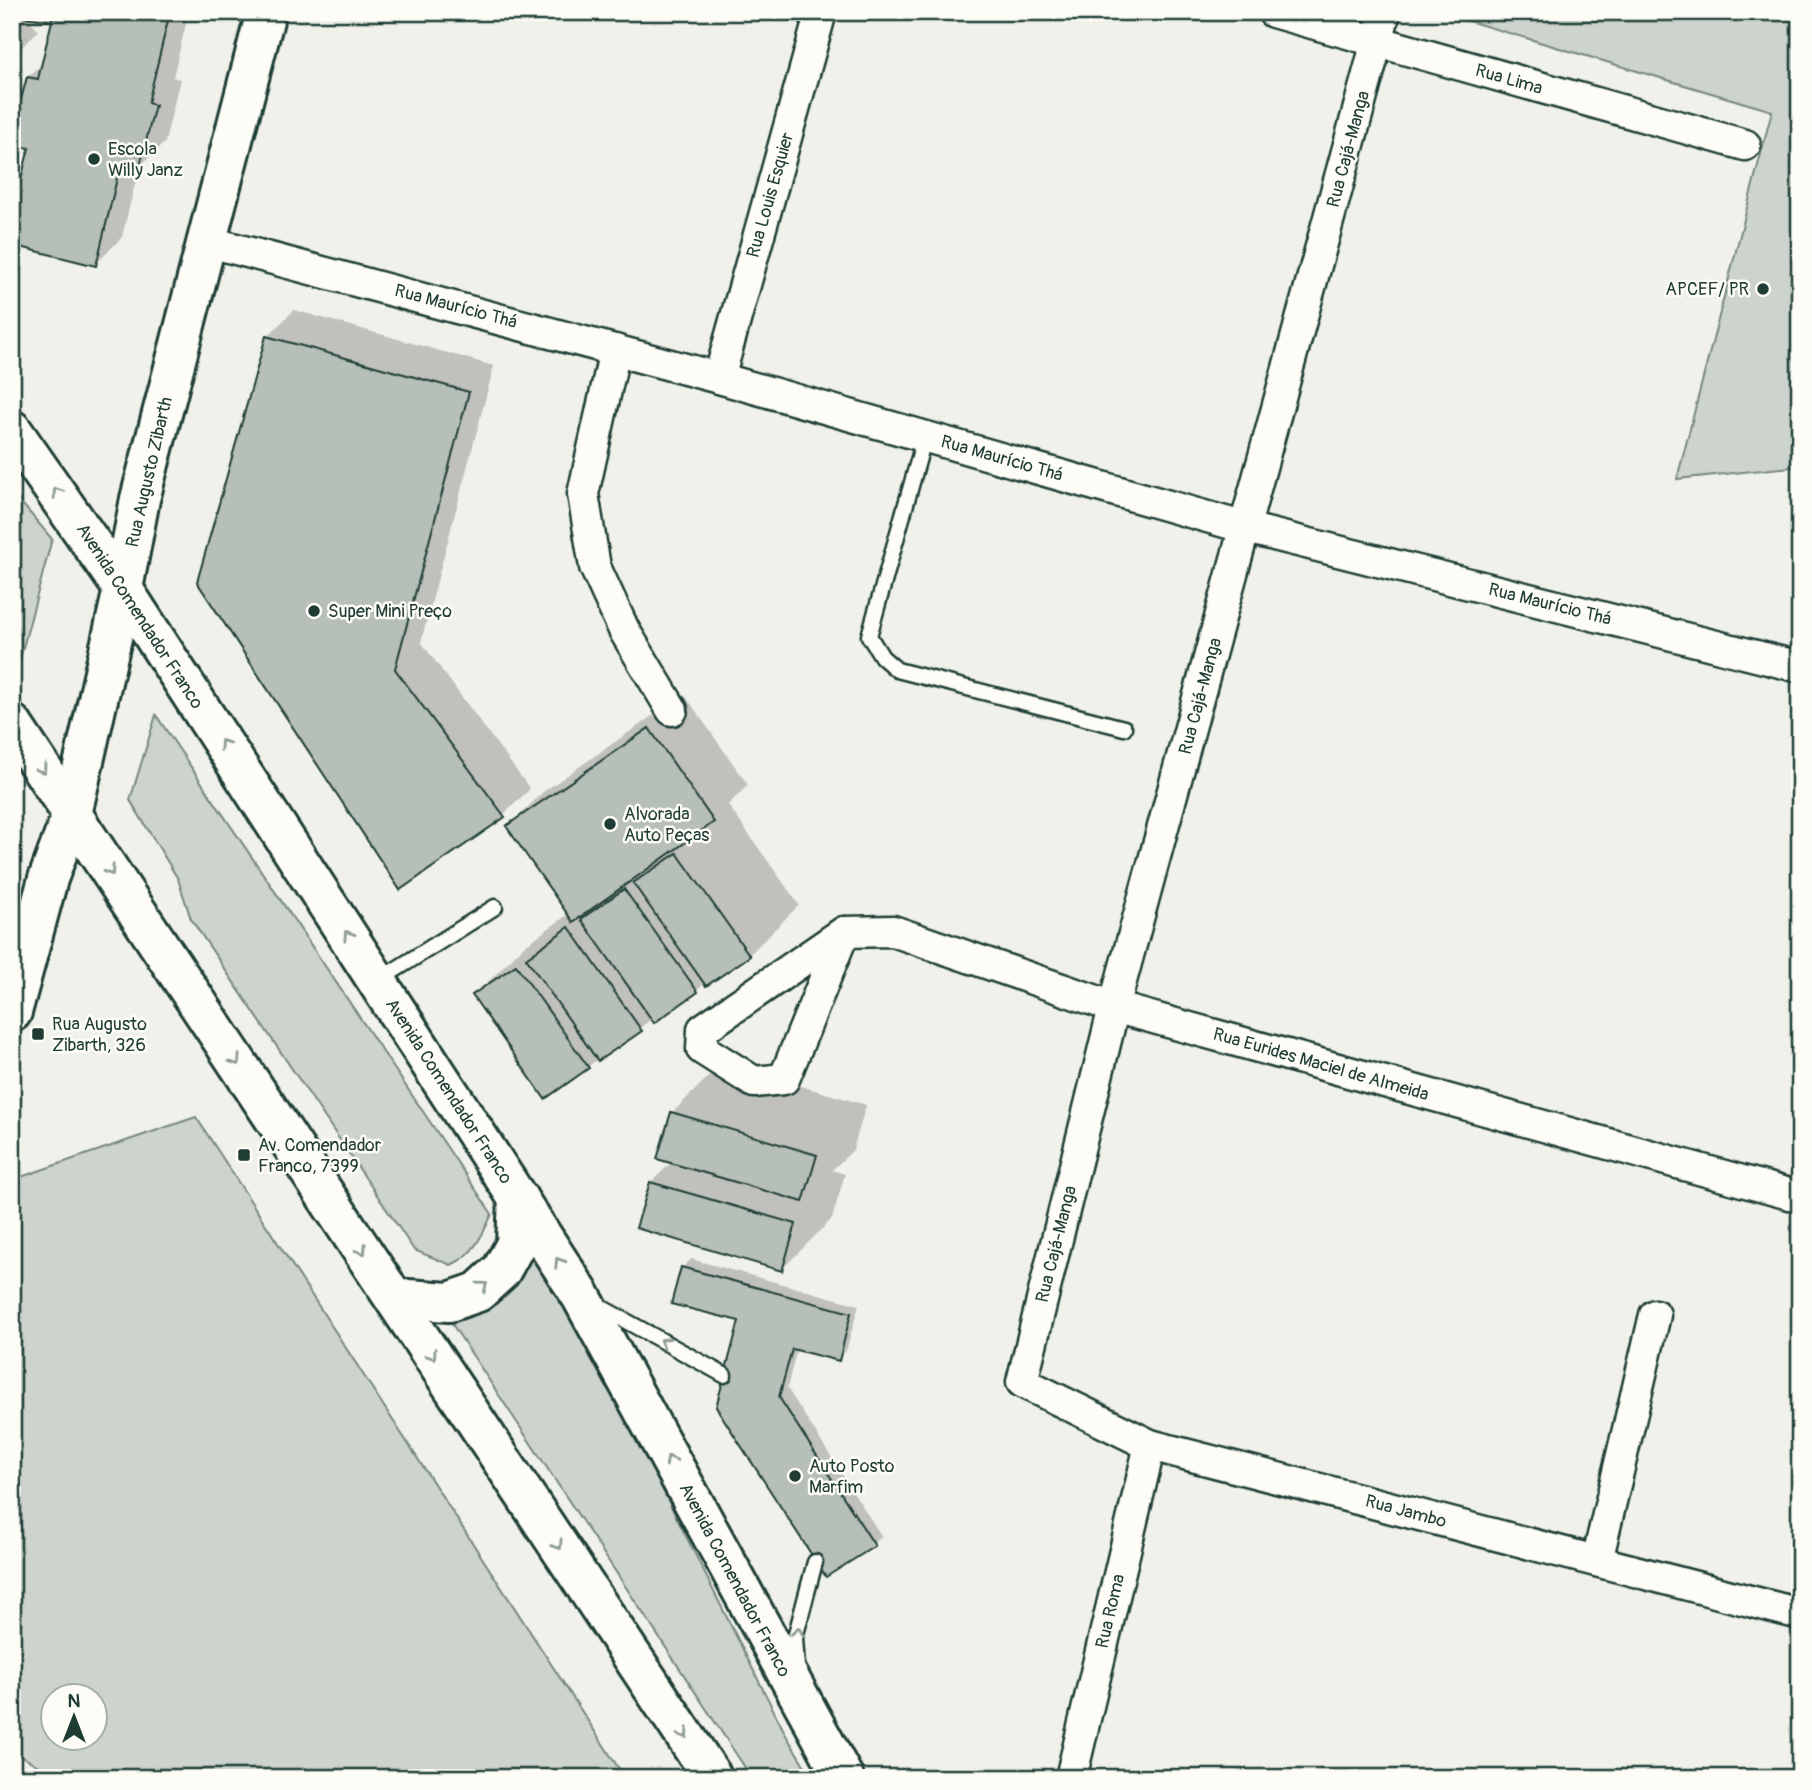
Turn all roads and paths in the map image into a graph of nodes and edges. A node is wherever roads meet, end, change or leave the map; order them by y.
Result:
1 (265, 12) edge
2 (821, 12) edge
3 (1273, 12) edge
4 (1385, 12) edge
5 (1376, 42) junction
6 (1745, 145) dead end
7 (206, 241) junction
8 (615, 350) junction
9 (719, 378) junction
10 (12, 429) edge
11 (925, 436) junction
12 (1246, 528) junction
13 (123, 589) junction
14 (1800, 667) edge
15 (672, 710) dead end
16 (12, 724) edge
17 (1124, 729) dead end
18 (72, 814) junction
19 (495, 907) dead end
20 (844, 932) junction
21 (378, 981) junction
22 (1114, 1007) junction
23 (12, 1012) edge
24 (518, 1198) junction
25 (1800, 1198) edge
26 (581, 1296) junction
27 (394, 1298) junction
28 (1655, 1315) dead end
29 (724, 1375) dead end
30 (1022, 1382) joint
31 (1150, 1445) junction
32 (1597, 1561) junction
33 (815, 1562) dead end
34 (1800, 1614) edge
35 (799, 1700) junction
36 (713, 1778) edge
37 (845, 1778) edge
38 (1070, 1778) edge

1 - 7 main road, Rua Augusto Zibarth
2 - 9 street, Rua Louis Esquier
3 - 5 street, Rua Lima
4 - 5 street, Rua Cajá-Manga
5 - 6 street, Rua Lima
5 - 12 street, Rua Cajá-Manga
7 - 8 street, Rua Maurício Thá
7 - 13 main road, Rua Augusto Zibarth
8 - 9 street, Rua Maurício Thá
8 - 15 street
9 - 11 street, Rua Maurício Thá
13 -> 10 main road, Avenida Comendador Franco
11 - 12 street, Rua Maurício Thá
11 - 17 lane
12 - 14 street, Rua Maurício Thá
12 - 22 street, Rua Cajá-Manga
13 - 18 main road, Rua Augusto Zibarth
21 -> 13 main road, Avenida Comendador Franco
16 -> 18 main road
18 - 23 main road, Rua Augusto Zibarth
18 -> 27 main road
19 - 21 lane
20 - 20 street
20 - 22 street, Rua Eurides Maciel de Almeida
21 - 24 main road, Avenida Comendador Franco
22 - 25 street, Rua Eurides Maciel de Almeida
22 - 30 street, Rua Cajá-Manga
26 -> 24 main road, Avenida Comendador Franco
27 -> 24 main road
29 -> 26 lane
35 -> 26 main road, Avenida Comendador Franco
27 -> 36 main road
28 - 32 street
30 - 31 street, Rua Jambo
31 - 32 street, Rua Jambo
31 - 38 street, Rua Roma
32 - 34 street, Rua Jambo
35 -> 33 lane
35 - 37 main road, Avenida Comendador Franco

